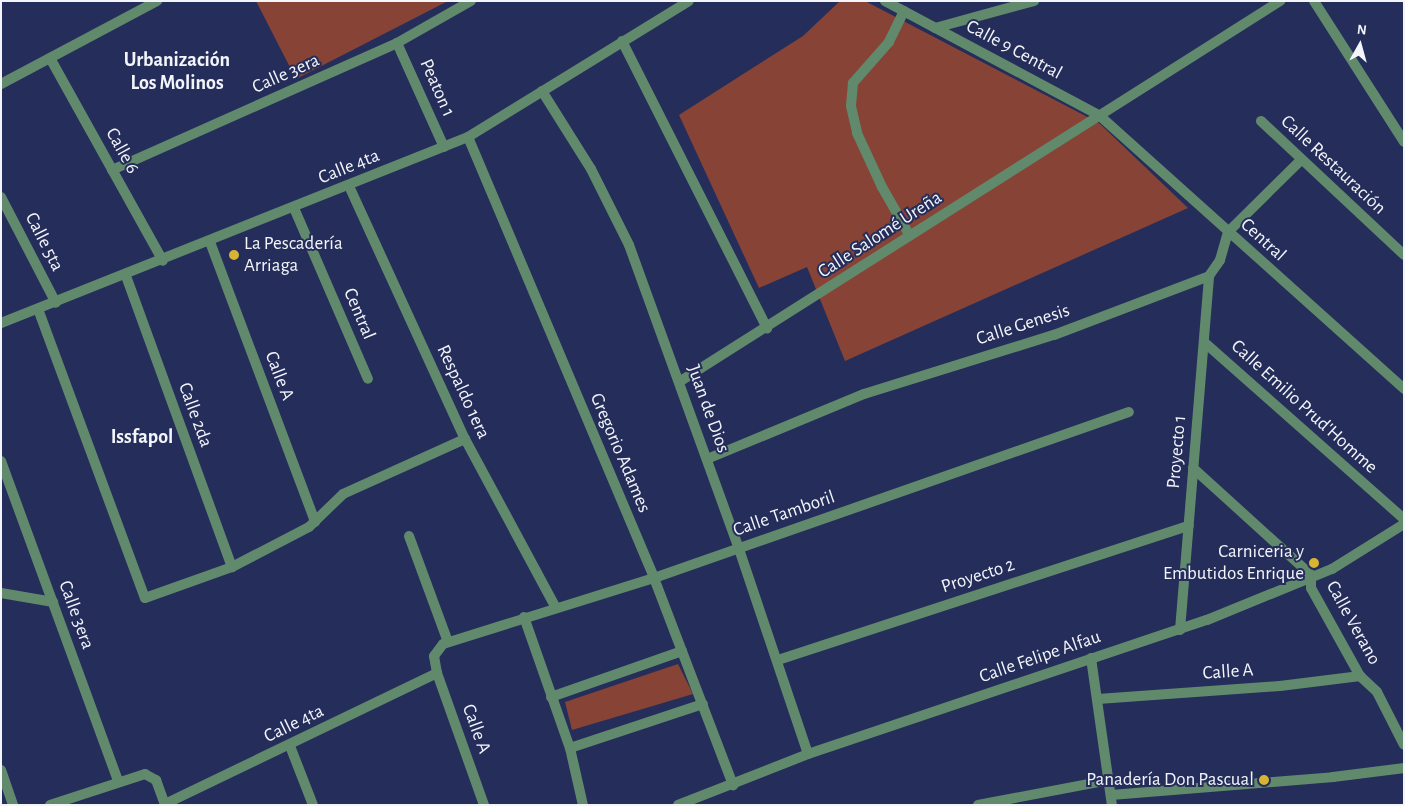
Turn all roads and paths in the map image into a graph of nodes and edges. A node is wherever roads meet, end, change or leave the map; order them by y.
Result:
1 (157, 1) edge
2 (471, 1) edge
3 (689, 1) edge
4 (885, 1) edge
5 (1034, 1) edge
6 (1280, 1) edge
7 (1314, 1) edge
8 (904, 11) junction
9 (935, 28) junction
10 (622, 41) junction
11 (397, 43) junction
12 (50, 58) junction
13 (1, 84) edge
14 (542, 91) junction
15 (1100, 116) junction
16 (1261, 121) dead end
17 (468, 137) junction
18 (1404, 142) edge
19 (444, 147) junction
20 (1301, 160) junction
21 (112, 170) junction
22 (350, 186) junction
23 (1, 197) edge
24 (294, 208) junction
25 (1228, 232) junction
26 (910, 236) junction
27 (210, 242) junction
28 (1404, 255) edge
29 (163, 261) junction
30 (126, 276) junction
31 (1209, 276) junction
32 (56, 303) junction
33 (38, 309) junction
34 (1, 323) edge
35 (767, 328) junction
36 (1204, 342) junction
37 (368, 379) dead end
38 (679, 382) junction
39 (1404, 389) edge
40 (1129, 412) dead end
41 (465, 439) junction
42 (707, 458) junction
43 (1, 461) edge
44 (1193, 468) junction
45 (1404, 518) edge
46 (315, 522) junction
47 (1404, 524) edge
48 (1189, 526) junction
49 (409, 536) dead end
50 (739, 549) junction
51 (232, 567) junction
52 (1312, 576) junction
53 (654, 578) junction
54 (1, 593) edge
55 (53, 602) junction
56 (556, 608) junction
57 (524, 617) junction
58 (1180, 630) junction
59 (448, 642) junction
60 (682, 651) junction
61 (1091, 658) junction
62 (778, 660) junction
63 (437, 673) junction
64 (1360, 676) junction
65 (552, 696) junction
66 (1098, 699) junction
67 (702, 704) junction
68 (1404, 745) edge
69 (290, 746) junction
70 (570, 748) junction
71 (808, 754) junction
72 (1404, 768) edge
73 (1, 770) edge
74 (1109, 780) junction
75 (118, 781) junction
76 (733, 785) junction
77 (707, 800) edge
78 (1111, 800) edge
79 (165, 804) edge
80 (13, 805) edge
81 (50, 805) edge
82 (313, 805) edge
83 (484, 805) edge
84 (583, 805) edge
85 (678, 805) edge
86 (978, 805) edge

1 - 12 street
2 - 11 street, Calle 3era
3 - 10 street, Calle 4ta
4 - 8 street, Calle 9 Central
5 - 9 street
6 - 15 street, Calle Salomé Ureña
7 - 18 street
8 - 9 street, Calle 9 Central
8 - 26 street
9 - 15 street, Calle 9 Central
10 - 14 street, Calle 4ta
10 - 35 street
11 - 19 street, Peaton 1
11 - 21 street, Calle 3era
12 - 13 street
12 - 21 street, Calle 6
14 - 17 street, Calle 4ta
14 - 38 street, Juan de Dios
15 - 25 street, Central
15 - 26 street, Calle Salomé Ureña
16 - 20 street, Calle Restauración
17 - 19 street, Calle 4ta
17 - 53 street, Gregorio Adames
19 - 22 street, Calle 4ta
20 - 25 street
20 - 28 street, Calle Restauración
21 - 29 street, Calle 6
22 - 24 street, Calle 4ta
22 - 41 street, Respaldo 1era
23 - 32 street, Calle 5ta
24 - 27 street, Calle 4ta
24 - 37 street, Central
25 - 31 street
25 - 39 street, Central
26 - 35 street, Calle Salomé Ureña
27 - 29 street, Calle 4ta
27 - 46 street, Calle A
29 - 30 street, Calle 4ta
30 - 32 street, Calle 4ta
30 - 51 street, Calle 2da
31 - 36 street, Proyecto 1
31 - 42 street, Calle Genesis
32 - 33 street, Calle 4ta
33 - 34 street, Calle 4ta
33 - 51 street
35 - 38 street, Calle Salomé Ureña
36 - 44 street, Proyecto 1
36 - 45 street, Calle Emilio Prud'Homme
38 - 42 street, Juan de Dios
40 - 50 street, Calle Tamboril
41 - 46 street
41 - 56 street, Respaldo 1era
42 - 50 street, Juan de Dios
43 - 55 street, Calle 3era
44 - 48 street, Proyecto 1
44 - 52 street, Calle Verano
46 - 51 street
47 - 52 street, Calle Felipe Alfau
48 - 58 street, Proyecto 1
48 - 62 street, Proyecto 2
49 - 59 street
50 - 53 street, Calle Tamboril
50 - 62 street, Juan de Dios
52 - 58 street, Calle Felipe Alfau
52 - 64 street, Calle Verano
53 - 56 street, Calle Tamboril
53 - 60 street, Gregorio Adames
54 - 55 street
55 - 75 street, Calle 3era
56 - 57 street, Calle Tamboril
57 - 59 street, Calle Tamboril
57 - 65 street
58 - 61 street, Calle Felipe Alfau
59 - 63 street, Calle A
60 - 65 street
60 - 67 street, Gregorio Adames
61 - 66 street
61 - 71 street, Calle Felipe Alfau
62 - 71 street, Juan de Dios
63 - 69 street, Calle 4ta
63 - 83 street, Calle A
64 - 66 street, Calle A
64 - 68 street, Calle Verano
65 - 70 street
66 - 74 street
67 - 70 street
67 - 76 street, Gregorio Adames
69 - 79 street, Calle 4ta
69 - 82 street
70 - 84 street
71 - 76 street, Calle Felipe Alfau
72 - 78 street
73 - 80 street
74 - 78 street
74 - 86 street
75 - 79 street
75 - 81 street
76 - 77 street, Calle Felipe Alfau
77 - 85 street, Calle Felipe Alfau

